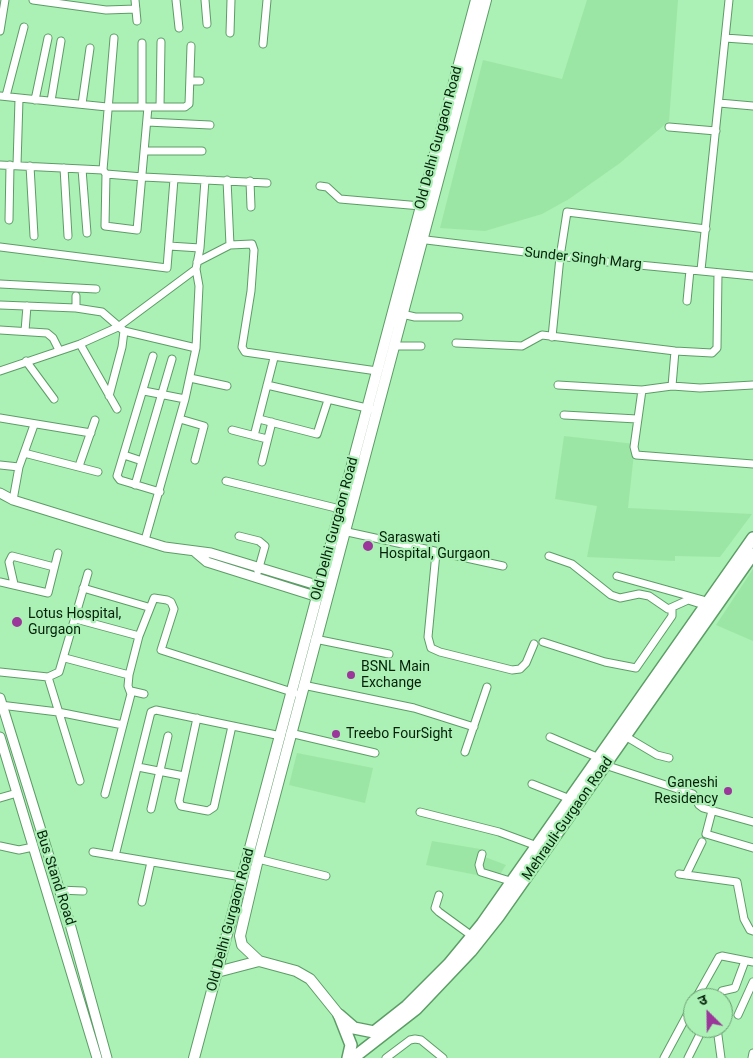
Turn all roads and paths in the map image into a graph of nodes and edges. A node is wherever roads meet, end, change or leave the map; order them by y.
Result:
1 (5, 0) edge
2 (33, 0) edge
3 (135, 0) edge
4 (176, 0) edge
5 (205, 0) edge
6 (231, 0) edge
7 (267, 0) edge
8 (476, 0) edge
9 (486, 0) edge
10 (729, 0) edge
11 (136, 9) junction
12 (137, 21) dead end
13 (206, 24) dead end
14 (24, 27) dead end
15 (179, 28) dead end
16 (0, 31) edge
17 (230, 32) dead end
18 (472, 34) junction
19 (48, 38) dead end
20 (114, 38) dead end
21 (725, 38) junction
22 (753, 40) edge
23 (61, 41) dead end
24 (161, 42) dead end
25 (142, 43) dead end
26 (263, 44) dead end
27 (191, 46) dead end
28 (90, 48) dead end
29 (190, 81) junction
30 (200, 82) dead end
31 (3, 96) edge
32 (19, 98) junction
33 (35, 100) junction
34 (51, 101) junction
35 (718, 103) junction
36 (82, 104) junction
37 (107, 106) junction
38 (753, 106) edge
39 (145, 107) junction
40 (160, 107) junction
41 (148, 122) junction
42 (210, 125) dead end
43 (669, 127) dead end
44 (716, 131) junction
45 (145, 151) junction
46 (202, 152) dead end
47 (0, 164) edge
48 (13, 165) junction
49 (30, 166) junction
50 (64, 168) junction
51 (82, 169) junction
52 (104, 172) junction
53 (143, 177) junction
54 (174, 179) junction
55 (205, 180) junction
56 (227, 180) junction
57 (250, 181) junction
58 (267, 183) dead end
59 (320, 186) dead end
60 (421, 206) junction
61 (251, 207) dead end
62 (9, 220) dead end
63 (706, 229) junction
64 (87, 233) dead end
65 (34, 236) dead end
66 (68, 236) dead end
67 (418, 239) junction
68 (230, 244) junction
69 (169, 246) junction
70 (0, 247) edge
71 (200, 248) junction
72 (560, 257) junction
73 (196, 266) junction
74 (690, 270) junction
75 (701, 270) junction
76 (718, 273) junction
77 (753, 276) edge
78 (0, 284) edge
79 (96, 289) dead end
80 (76, 296) dead end
81 (687, 301) dead end
82 (0, 305) edge
83 (27, 306) junction
84 (76, 308) junction
85 (402, 314) junction
86 (459, 317) dead end
87 (121, 329) junction
88 (0, 330) edge
89 (25, 331) junction
90 (552, 337) junction
91 (456, 342) dead end
92 (80, 344) junction
93 (393, 346) junction
94 (421, 346) dead end
95 (196, 348) junction
96 (59, 350) junction
97 (675, 351) junction
98 (153, 356) dead end
99 (274, 358) junction
100 (172, 359) dead end
101 (26, 361) junction
102 (0, 371) edge
103 (377, 372) junction
104 (190, 378) junction
105 (267, 385) junction
106 (558, 385) dead end
107 (753, 385) edge
108 (227, 386) dead end
109 (672, 386) junction
110 (642, 390) junction
111 (144, 391) junction
112 (163, 395) junction
113 (109, 396) junction
114 (54, 399) dead end
115 (185, 399) junction
116 (328, 400) junction
117 (117, 409) dead end
118 (372, 409) junction
119 (564, 415) dead end
120 (0, 418) edge
121 (180, 419) junction
122 (259, 419) junction
123 (637, 419) junction
124 (95, 420) dead end
125 (272, 422) junction
126 (34, 425) junction
127 (232, 430) dead end
128 (91, 434) junction
129 (254, 436) junction
130 (267, 439) junction
131 (24, 453) junction
132 (124, 455) junction
133 (195, 460) dead end
134 (142, 461) junction
135 (262, 462) dead end
136 (753, 464) edge
137 (0, 465) edge
138 (79, 466) junction
139 (19, 468) junction
140 (98, 472) dead end
141 (226, 481) dead end
142 (136, 485) junction
143 (160, 492) junction
144 (5, 498) edge
145 (340, 509) junction
146 (343, 531) junction
147 (239, 536) dead end
148 (753, 538) edge
149 (145, 540) junction
150 (194, 551) junction
151 (58, 553) dead end
152 (436, 553) junction
153 (753, 554) edge
154 (549, 556) dead end
155 (503, 566) dead end
156 (54, 567) junction
157 (259, 569) junction
158 (88, 573) dead end
159 (617, 576) dead end
160 (257, 579) junction
161 (0, 582) edge
162 (14, 584) junction
163 (320, 586) junction
164 (83, 588) junction
165 (318, 597) junction
166 (710, 602) junction
167 (148, 607) junction
168 (672, 608) junction
169 (76, 619) junction
170 (139, 636) junction
171 (315, 638) junction
172 (543, 642) dead end
173 (534, 644) dead end
174 (390, 654) dead end
175 (65, 658) junction
176 (0, 672) edge
177 (129, 676) junction
178 (48, 677) junction
179 (487, 687) dead end
180 (131, 691) junction
181 (298, 691) junction
182 (144, 694) dead end
183 (1, 702) edge
184 (58, 712) junction
185 (197, 718) junction
186 (123, 725) junction
187 (232, 726) junction
188 (474, 727) junction
189 (286, 734) junction
190 (168, 736) dead end
191 (625, 736) junction
192 (0, 737) edge
193 (550, 738) dead end
194 (465, 752) dead end
195 (375, 753) dead end
196 (669, 758) dead end
197 (602, 761) junction
198 (138, 767) junction
199 (161, 772) junction
200 (184, 776) junction
201 (80, 781) dead end
202 (532, 784) dead end
203 (582, 790) junction
204 (17, 794) junction
205 (105, 794) dead end
206 (0, 798) edge
207 (570, 799) junction
208 (151, 809) dead end
209 (712, 811) junction
210 (420, 812) dead end
211 (753, 822) edge
212 (702, 842) dead end
213 (0, 846) edge
214 (537, 846) junction
215 (33, 847) junction
216 (753, 848) edge
217 (93, 852) dead end
218 (256, 852) junction
219 (482, 854) dead end
220 (115, 856) junction
221 (151, 862) junction
222 (326, 876) dead end
223 (242, 877) junction
224 (510, 881) junction
225 (58, 890) junction
226 (83, 891) dead end
227 (439, 895) dead end
228 (142, 902) dead end
229 (70, 924) junction
230 (58, 926) junction
231 (753, 931) edge
232 (472, 936) junction
233 (259, 960) junction
234 (749, 961) edge
235 (217, 972) junction
236 (753, 982) edge
237 (702, 988) edge
238 (733, 989) edge
239 (339, 1015) junction
240 (738, 1015) dead end
241 (683, 1024) edge
242 (698, 1038) edge
243 (718, 1038) edge
244 (753, 1053) edge
245 (390, 1057) edge
246 (667, 1057) edge
247 (97, 1058) edge
248 (108, 1058) edge
249 (194, 1058) edge
250 (348, 1058) edge
251 (353, 1058) edge
252 (443, 1058) edge
253 (688, 1058) edge
254 (721, 1058) edge
255 (752, 1058) edge

1 - 16 street
2 - 11 street
3 - 11 street
4 - 15 street
5 - 13 street
6 - 17 street
7 - 26 street
8 - 18 main road, Old Delhi Gurgaon Road
9 - 18 main road, Old Delhi Gurgaon Road
10 - 21 street
11 - 12 street
14 - 31 street
18 - 60 main road, Old Delhi Gurgaon Road
18 - 67 main road, Old Delhi Gurgaon Road
19 - 33 street
20 - 37 street
21 - 22 street
21 - 35 street
23 - 34 street
24 - 40 street
25 - 39 street
27 - 29 street
28 - 36 street
29 - 30 street
29 - 40 street
31 - 32 street
32 - 33 street
32 - 48 street
33 - 34 street
34 - 36 street
35 - 38 street
35 - 44 street
36 - 37 street
37 - 39 street
37 - 52 street
39 - 40 street
39 - 41 street
41 - 42 street
41 - 45 street
43 - 44 street
44 - 63 street
45 - 46 street
45 - 53 street
47 - 48 street
48 - 49 street
48 - 62 street
49 - 50 street
49 - 65 street
50 - 51 street
50 - 66 street
51 - 52 street
51 - 64 street
52 - 53 street
52 - 53 street
53 - 54 street
54 - 55 street
54 - 69 street
55 - 56 street
55 - 71 street
56 - 57 street
56 - 68 street
57 - 58 street
57 - 61 street
59 - 60 street
60 - 67 main road, Old Delhi Gurgaon Road
63 - 72 street
63 - 75 street
67 - 72 street, Sunder Singh Marg
67 - 85 main road, Old Delhi Gurgaon Road
67 - 103 main road, Old Delhi Gurgaon Road
68 - 73 street
68 - 99 street
69 - 70 street
69 - 71 street
71 - 73 street
72 - 74 street, Sunder Singh Marg
72 - 90 street
73 - 87 street
73 - 95 street
74 - 75 street, Sunder Singh Marg
74 - 81 street
75 - 76 street, Sunder Singh Marg
76 - 77 street, Sunder Singh Marg
76 - 97 street
78 - 79 street
80 - 84 street
82 - 83 street
83 - 84 street
83 - 89 street
84 - 87 street
85 - 86 street
85 - 93 main road, Old Delhi Gurgaon Road
87 - 92 street
87 - 95 street
87 - 113 street
88 - 89 street
89 - 96 street
90 - 91 street
90 - 97 street
92 - 96 street
92 - 113 street
93 - 94 street
93 - 118 main road, Old Delhi Gurgaon Road
95 - 104 street
96 - 101 street
97 - 109 street
98 - 111 street
99 - 103 street
99 - 105 street
100 - 112 street
101 - 102 street
101 - 114 street
103 - 118 main road, Old Delhi Gurgaon Road
104 - 108 street
104 - 115 street
105 - 116 street
105 - 122 street
106 - 110 street
107 - 109 street
109 - 110 street
110 - 123 street
111 - 112 street
111 - 132 street
112 - 115 street
112 - 134 street
113 - 117 street
115 - 121 street
116 - 118 street
116 - 125 street
118 - 145 main road, Old Delhi Gurgaon Road
118 - 146 main road, Old Delhi Gurgaon Road
119 - 123 street
120 - 126 street
121 - 133 street
121 - 143 street
122 - 125 street
122 - 129 street
123 - 136 street
124 - 128 street
125 - 130 street
126 - 128 street
126 - 131 street
127 - 129 street
128 - 138 street
129 - 130 street
130 - 135 street
131 - 138 street
131 - 139 street
132 - 134 street
132 - 142 street
134 - 142 street
137 - 139 street
138 - 140 street
139 - 144 street
141 - 145 street
142 - 143 street
143 - 149 street
144 - 149 street
145 - 163 main road, Old Delhi Gurgaon Road
146 - 152 street
146 - 171 main road, Old Delhi Gurgaon Road
147 - 157 street
148 - 166 main road, Mehrauli-Gurgaon Road
149 - 150 street
150 - 157 street
150 - 160 street
151 - 156 street
152 - 155 street
152 - 173 street
153 - 166 main road, Mehrauli-Gurgaon Road
154 - 168 street
156 - 162 street
156 - 162 street
157 - 160 street
157 - 163 street
158 - 164 street
159 - 166 street
160 - 165 street
161 - 162 street
163 - 165 main road, Old Delhi Gurgaon Road
164 - 167 street
164 - 169 street
165 - 181 main road, Old Delhi Gurgaon Road
166 - 168 street
166 - 191 main road, Mehrauli-Gurgaon Road
166 - 197 main road, Mehrauli-Gurgaon Road
167 - 170 street
167 - 181 street
168 - 172 street
169 - 170 street
169 - 175 street
170 - 177 street
171 - 174 street
171 - 181 main road, Old Delhi Gurgaon Road
175 - 177 street
175 - 178 street
176 - 178 street
177 - 180 street
178 - 184 street
179 - 188 street
180 - 182 street
180 - 186 street
181 - 188 street
181 - 189 main road, Old Delhi Gurgaon Road
183 - 184 street
183 - 225 street, Bus Stand Road
184 - 186 street
184 - 201 street
185 - 187 street
185 - 198 street
185 - 200 street
186 - 205 street
187 - 189 street
187 - 200 street
188 - 194 street
189 - 195 street
189 - 218 main road, Old Delhi Gurgaon Road
190 - 199 street
191 - 196 street
191 - 197 main road, Mehrauli-Gurgaon Road
192 - 204 street, Bus Stand Road
193 - 197 street
197 - 203 main road, Mehrauli-Gurgaon Road
197 - 209 street
198 - 199 street
198 - 220 street
199 - 200 street
199 - 208 street
202 - 207 street
203 - 207 main road, Mehrauli-Gurgaon Road
203 - 251 main road, Mehrauli-Gurgaon Road
204 - 206 street
204 - 215 street, Bus Stand Road
207 - 214 main road, Mehrauli-Gurgaon Road
209 - 211 street
209 - 216 street
210 - 214 street
212 - 231 street
213 - 215 street
214 - 224 main road, Mehrauli-Gurgaon Road
215 - 230 street, Bus Stand Road
217 - 220 street
218 - 222 street
218 - 223 main road, Old Delhi Gurgaon Road
218 - 233 main road, Old Delhi Gurgaon Road
219 - 224 street
220 - 221 street
221 - 223 street
221 - 228 street
223 - 235 main road, Old Delhi Gurgaon Road
224 - 232 main road, Mehrauli-Gurgaon Road
225 - 226 street
225 - 229 street, Bus Stand Road
227 - 232 street
229 - 230 street
229 - 248 street, Bus Stand Road
230 - 247 street, Bus Stand Road
232 - 239 main road, Mehrauli-Gurgaon Road
233 - 235 main road
233 - 239 main road
234 - 237 street
234 - 238 street
235 - 249 main road, Old Delhi Gurgaon Road
236 - 240 street
239 - 250 main road
241 - 246 street
242 - 253 street
243 - 254 street
244 - 255 street
245 - 252 street

